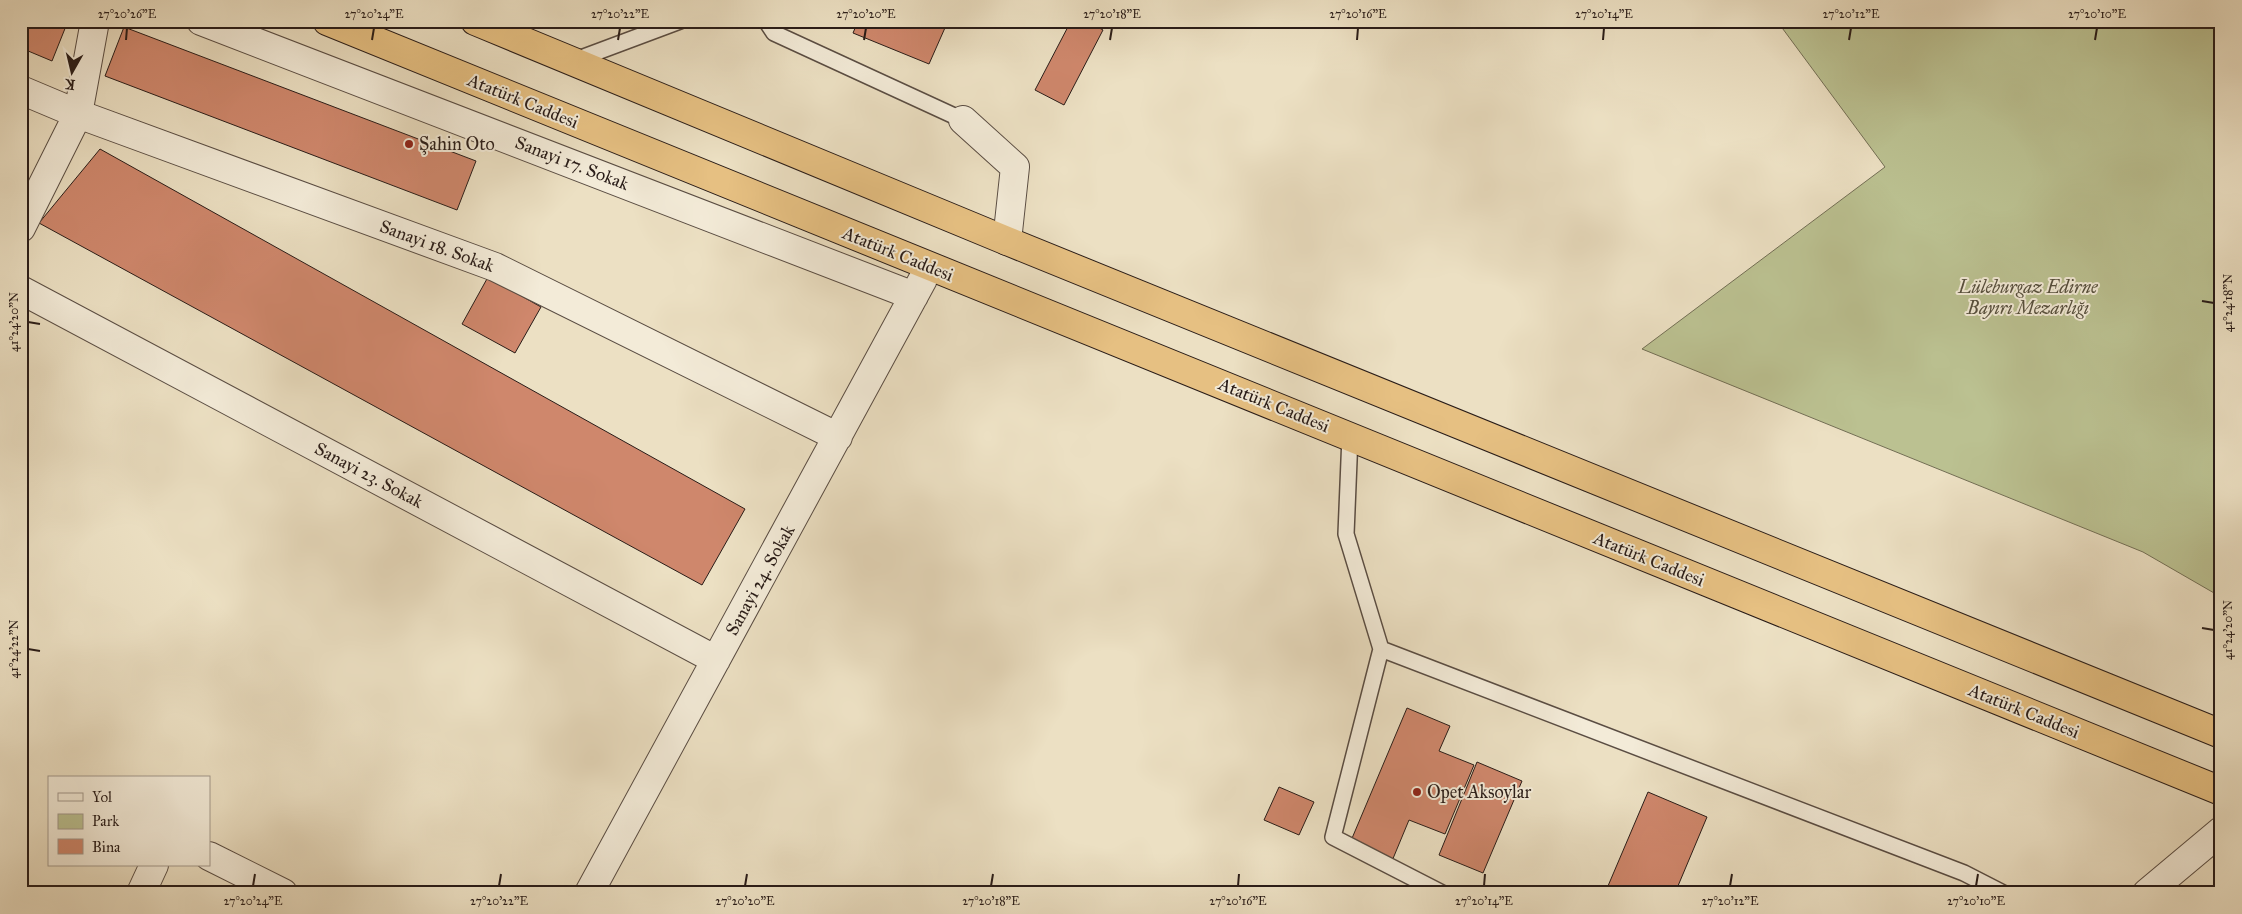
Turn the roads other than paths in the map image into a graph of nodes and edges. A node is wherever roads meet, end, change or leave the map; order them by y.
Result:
1 (96, 21) edge
2 (201, 21) edge
3 (326, 21) edge
4 (475, 21) edge
5 (680, 21) edge
6 (766, 21) edge
7 (572, 61) junction
8 (21, 90) edge
9 (78, 114) junction
10 (963, 120) joint
11 (21, 228) edge
12 (1007, 241) junction
13 (930, 266) junction
14 (21, 290) edge
15 (914, 296) junction
16 (1350, 436) junction
17 (838, 437) junction
18 (1381, 649) junction
19 (716, 660) junction
20 (2221, 734) edge
21 (2221, 791) edge
22 (2221, 831) edge
23 (210, 856) edge
24 (154, 866) edge
25 (141, 893) edge
26 (283, 893) edge
27 (589, 893) edge
28 (1442, 893) edge
29 (2004, 893) edge
30 (2147, 893) edge

1 - 9 street
2 - 15 street, Sanayi 17. Sokak
3 - 13 highway, Atatürk Caddesi
4 - 7 highway
5 - 7 lane
6 - 10 lane
7 - 12 highway
8 - 9 street, Sanayi 18. Sokak
9 - 11 street
9 - 17 street, Sanayi 18. Sokak
10 - 12 street
12 - 20 highway
13 - 15 street, Sanayi 24. Sokak
13 - 16 highway, Atatürk Caddesi
14 - 19 street, Sanayi 23. Sokak
15 - 17 street, Sanayi 24. Sokak
16 - 18 lane
16 - 21 highway, Atatürk Caddesi
17 - 19 street, Sanayi 24. Sokak
18 - 28 lane
18 - 29 lane
19 - 27 street, Sanayi 24. Sokak
22 - 30 street
23 - 26 street
24 - 25 street

